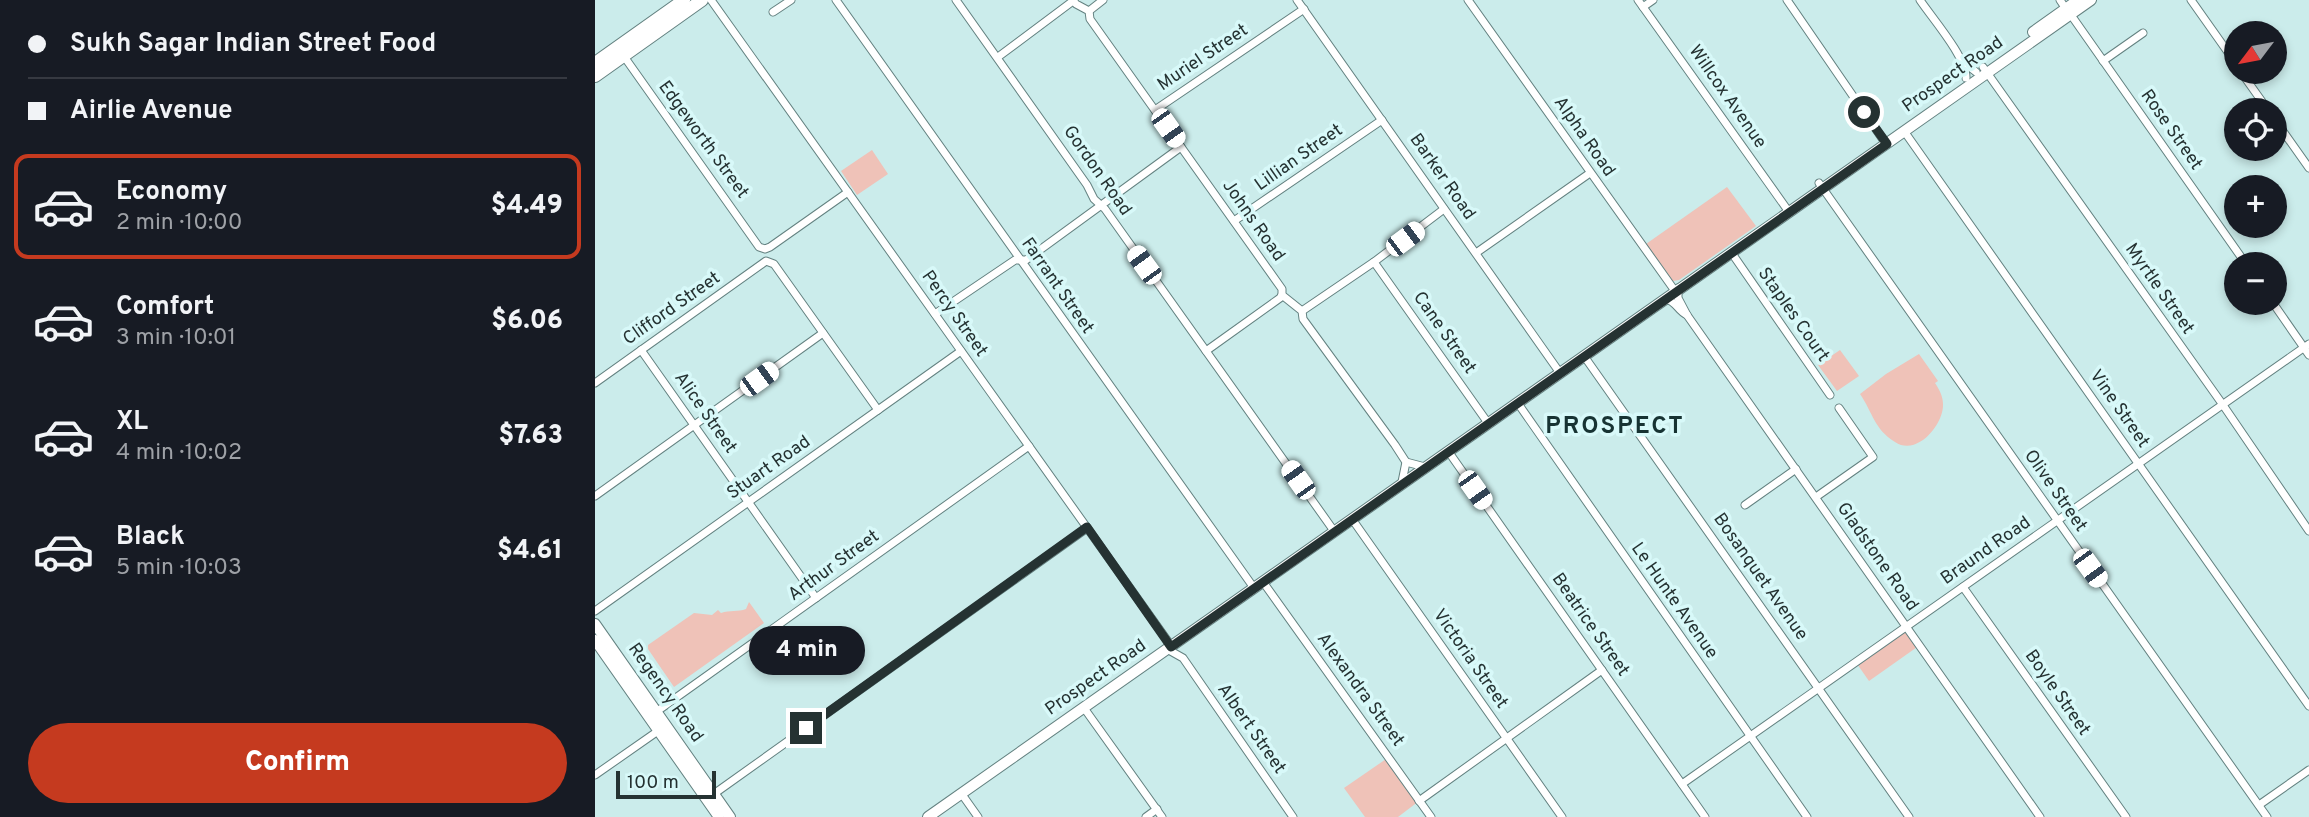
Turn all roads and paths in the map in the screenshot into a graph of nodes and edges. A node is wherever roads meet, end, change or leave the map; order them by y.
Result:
1 (684, 0) edge
2 (702, 0) edge
3 (711, 0) edge
4 (791, 0) edge
5 (836, 0) edge
6 (956, 0) edge
7 (1103, 0) edge
8 (1297, 0) edge
9 (1468, 0) edge
10 (1653, 0) edge
11 (1787, 0) edge
12 (1920, 0) edge
13 (2078, 0) edge
14 (2091, 0) edge
15 (2191, 0) edge
16 (1073, 1) edge
17 (1641, 3) edge
18 (2066, 8) edge
19 (1304, 9) junction
20 (1089, 11) junction
21 (773, 12) dead end
22 (2143, 33) dead end
23 (2224, 47) edge
24 (620, 51) junction
25 (997, 57) junction
26 (2103, 61) junction
27 (595, 63) edge
28 (1978, 72) junction
29 (595, 76) edge
30 (1155, 110) junction
31 (1382, 120) junction
32 (1904, 131) junction
33 (2287, 137) edge
34 (1884, 141) junction
35 (1181, 147) junction
36 (2309, 168) edge
37 (1590, 173) junction
38 (1821, 186) junction
39 (848, 191) junction
40 (1101, 206) junction
41 (1444, 209) junction
42 (1787, 210) junction
43 (1234, 221) junction
44 (2238, 252) edge
45 (1476, 253) junction
46 (1731, 253) junction
47 (1020, 260) junction
48 (1374, 262) junction
49 (1673, 293) junction
50 (1282, 295) junction
51 (1302, 311) junction
52 (935, 314) junction
53 (1687, 315) junction
54 (2282, 315) edge
55 (823, 333) junction
56 (2307, 349) edge
57 (641, 350) junction
58 (961, 351) junction
59 (1206, 351) junction
60 (1584, 356) junction
61 (1560, 373) junction
62 (595, 383) edge
63 (1830, 396) dead end
64 (1517, 402) junction
65 (2223, 405) junction
66 (1839, 408) dead end
67 (878, 410) junction
68 (1488, 423) junction
69 (694, 425) junction
70 (1029, 446) junction
71 (1448, 451) junction
72 (1406, 462) junction
73 (2139, 464) junction
74 (1425, 467) junction
75 (1796, 469) junction
76 (1402, 482) junction
77 (595, 496) edge
78 (1816, 497) junction
79 (748, 502) junction
80 (1745, 505) dead end
81 (1352, 519) junction
82 (2056, 521) junction
83 (1087, 527) junction
84 (1334, 531) junction
85 (2309, 531) edge
86 (1258, 585) junction
87 (1963, 587) junction
88 (817, 598) junction
89 (595, 611) edge
90 (1906, 626) junction
91 (597, 634) edge
92 (1173, 646) junction
93 (1183, 658) junction
94 (1602, 670) junction
95 (1818, 687) junction
96 (2309, 706) edge
97 (1084, 708) junction
98 (656, 712) junction
99 (658, 731) junction
100 (1749, 736) junction
101 (1507, 738) junction
102 (668, 745) junction
103 (2309, 770) edge
104 (595, 775) edge
105 (1682, 784) junction
106 (961, 793) junction
107 (710, 797) junction
108 (1419, 801) junction
109 (2259, 805) junction
110 (1157, 809) junction
111 (719, 817) edge
112 (730, 817) edge
113 (928, 817) edge
114 (978, 817) edge
115 (1146, 817) edge
116 (1162, 817) edge
117 (1293, 817) edge
118 (1431, 817) edge
119 (1562, 817) edge
120 (1705, 817) edge
121 (1807, 817) edge
122 (1909, 817) edge
123 (2040, 817) edge
124 (2126, 817) edge
125 (2267, 817) edge

1 - 24 highway
2 - 24 highway
3 - 39 street, Percy Street
4 - 21 street
5 - 47 street, Farrant Street
6 - 25 street, Gordon Road
7 - 20 street
8 - 19 street, Barker Road
9 - 37 street, Alpha Road
10 - 17 street
11 - 34 street
12 - 28 street, Myrtle Street
13 - 18 main road, Prospect Road
14 - 18 main road, Prospect Road
15 - 23 street
16 - 20 street, Johns Road
16 - 25 street
17 - 42 street, Willcox Avenue
18 - 26 street, Rose Street
18 - 28 main road, Prospect Road
19 - 30 street, Muriel Street
19 - 31 street, Barker Road
20 - 30 street, Johns Road
22 - 26 street
24 - 27 highway
24 - 29 highway
24 - 39 street, Edgeworth Street
25 - 40 street, Gordon Road
26 - 44 street, Rose Street
28 - 32 main road, Prospect Road
28 - 34 main road, Prospect Road
28 - 65 street, Myrtle Street
30 - 35 street, Johns Road
31 - 41 street, Barker Road
31 - 43 street, Lillian Street
32 - 34 main road, Prospect Road
32 - 73 street, Vine Street
33 - 36 street
34 - 38 main road, Prospect Road
35 - 40 street
35 - 43 street, Johns Road
37 - 45 street
37 - 49 street, Alpha Road
38 - 42 main road, Prospect Road
38 - 82 street, Olive Street
39 - 52 street, Percy Street
40 - 47 street
40 - 59 street, Gordon Road
41 - 45 street, Barker Road
41 - 48 street
42 - 46 main road, Prospect Road
43 - 50 street, Johns Road
45 - 61 street, Barker Road
46 - 49 main road, Prospect Road
46 - 63 street, Staples Court
47 - 52 street
47 - 86 street, Farrant Street
48 - 51 street
48 - 68 street, Cane Street
49 - 53 street, Gladstone Road
49 - 53 street, Gladstone Road
49 - 60 main road, Prospect Road
50 - 51 street, Johns Road
50 - 59 street
51 - 72 street, Johns Road
52 - 58 street, Percy Street
53 - 75 street, Gladstone Road
54 - 56 street
55 - 57 street, Clifford Street
55 - 67 street
55 - 69 street
56 - 65 street, Braund Road
57 - 62 street, Clifford Street
57 - 69 street, Alice Street
58 - 67 street, Stuart Road
58 - 70 street, Percy Street
59 - 84 street, Gordon Road
60 - 61 main road, Prospect Road
60 - 95 street, Bosanquet Avenue
61 - 64 main road, Prospect Road
64 - 68 main road, Prospect Road
64 - 100 street, Le Hunte Avenue
65 - 73 street, Braund Road
65 - 85 street, Myrtle Street
66 - 78 street
67 - 79 street, Stuart Road
68 - 71 main road, Prospect Road
69 - 77 street
69 - 79 street, Alice Street
70 - 83 street, Percy Street
70 - 88 street, Arthur Street
71 - 74 main road, Prospect Road
71 - 94 street, Beatrice Street
72 - 74 street
72 - 76 street
73 - 82 street, Braund Road
73 - 96 street, Vine Street
74 - 76 main road, Prospect Road
75 - 78 street, Gladstone Road
75 - 80 street
76 - 81 main road, Prospect Road
78 - 90 street, Gladstone Road
79 - 88 street, Alice Street
79 - 89 street, Stuart Road
81 - 84 main road, Prospect Road
81 - 101 street, Victoria Street
82 - 87 street, Braund Road
82 - 109 street, Olive Street
83 - 92 street, Percy Street
83 - 107 street
84 - 86 main road, Prospect Road
86 - 92 main road, Prospect Road
86 - 108 street, Alexandra Street
87 - 90 street, Braund Road
87 - 124 street, Boyle Street
88 - 98 street, Arthur Street
90 - 95 street, Braund Road
90 - 123 street, Gladstone Road
91 - 98 main road, Regency Road
91 - 99 main road, Regency Road
92 - 93 street, Albert Street
92 - 93 street, Albert Street
92 - 97 main road, Prospect Road
93 - 117 street, Albert Street
94 - 101 street
94 - 105 street, Beatrice Street
95 - 100 street, Braund Road
95 - 122 street, Bosanquet Avenue
97 - 106 main road, Prospect Road
97 - 110 street
98 - 102 main road
98 - 107 main road, Regency Road
99 - 102 main road, Regency Road
99 - 104 street
100 - 105 street, Braund Road
100 - 121 street, Le Hunte Avenue
101 - 108 street
101 - 119 street, Victoria Street
102 - 107 main road, Regency Road
103 - 109 street
105 - 120 street, Beatrice Street
106 - 113 main road, Prospect Road
106 - 114 street
107 - 111 main road, Regency Road
107 - 112 main road, Regency Road
108 - 118 street, Alexandra Street
109 - 125 street, Olive Street
110 - 115 street
110 - 116 street

